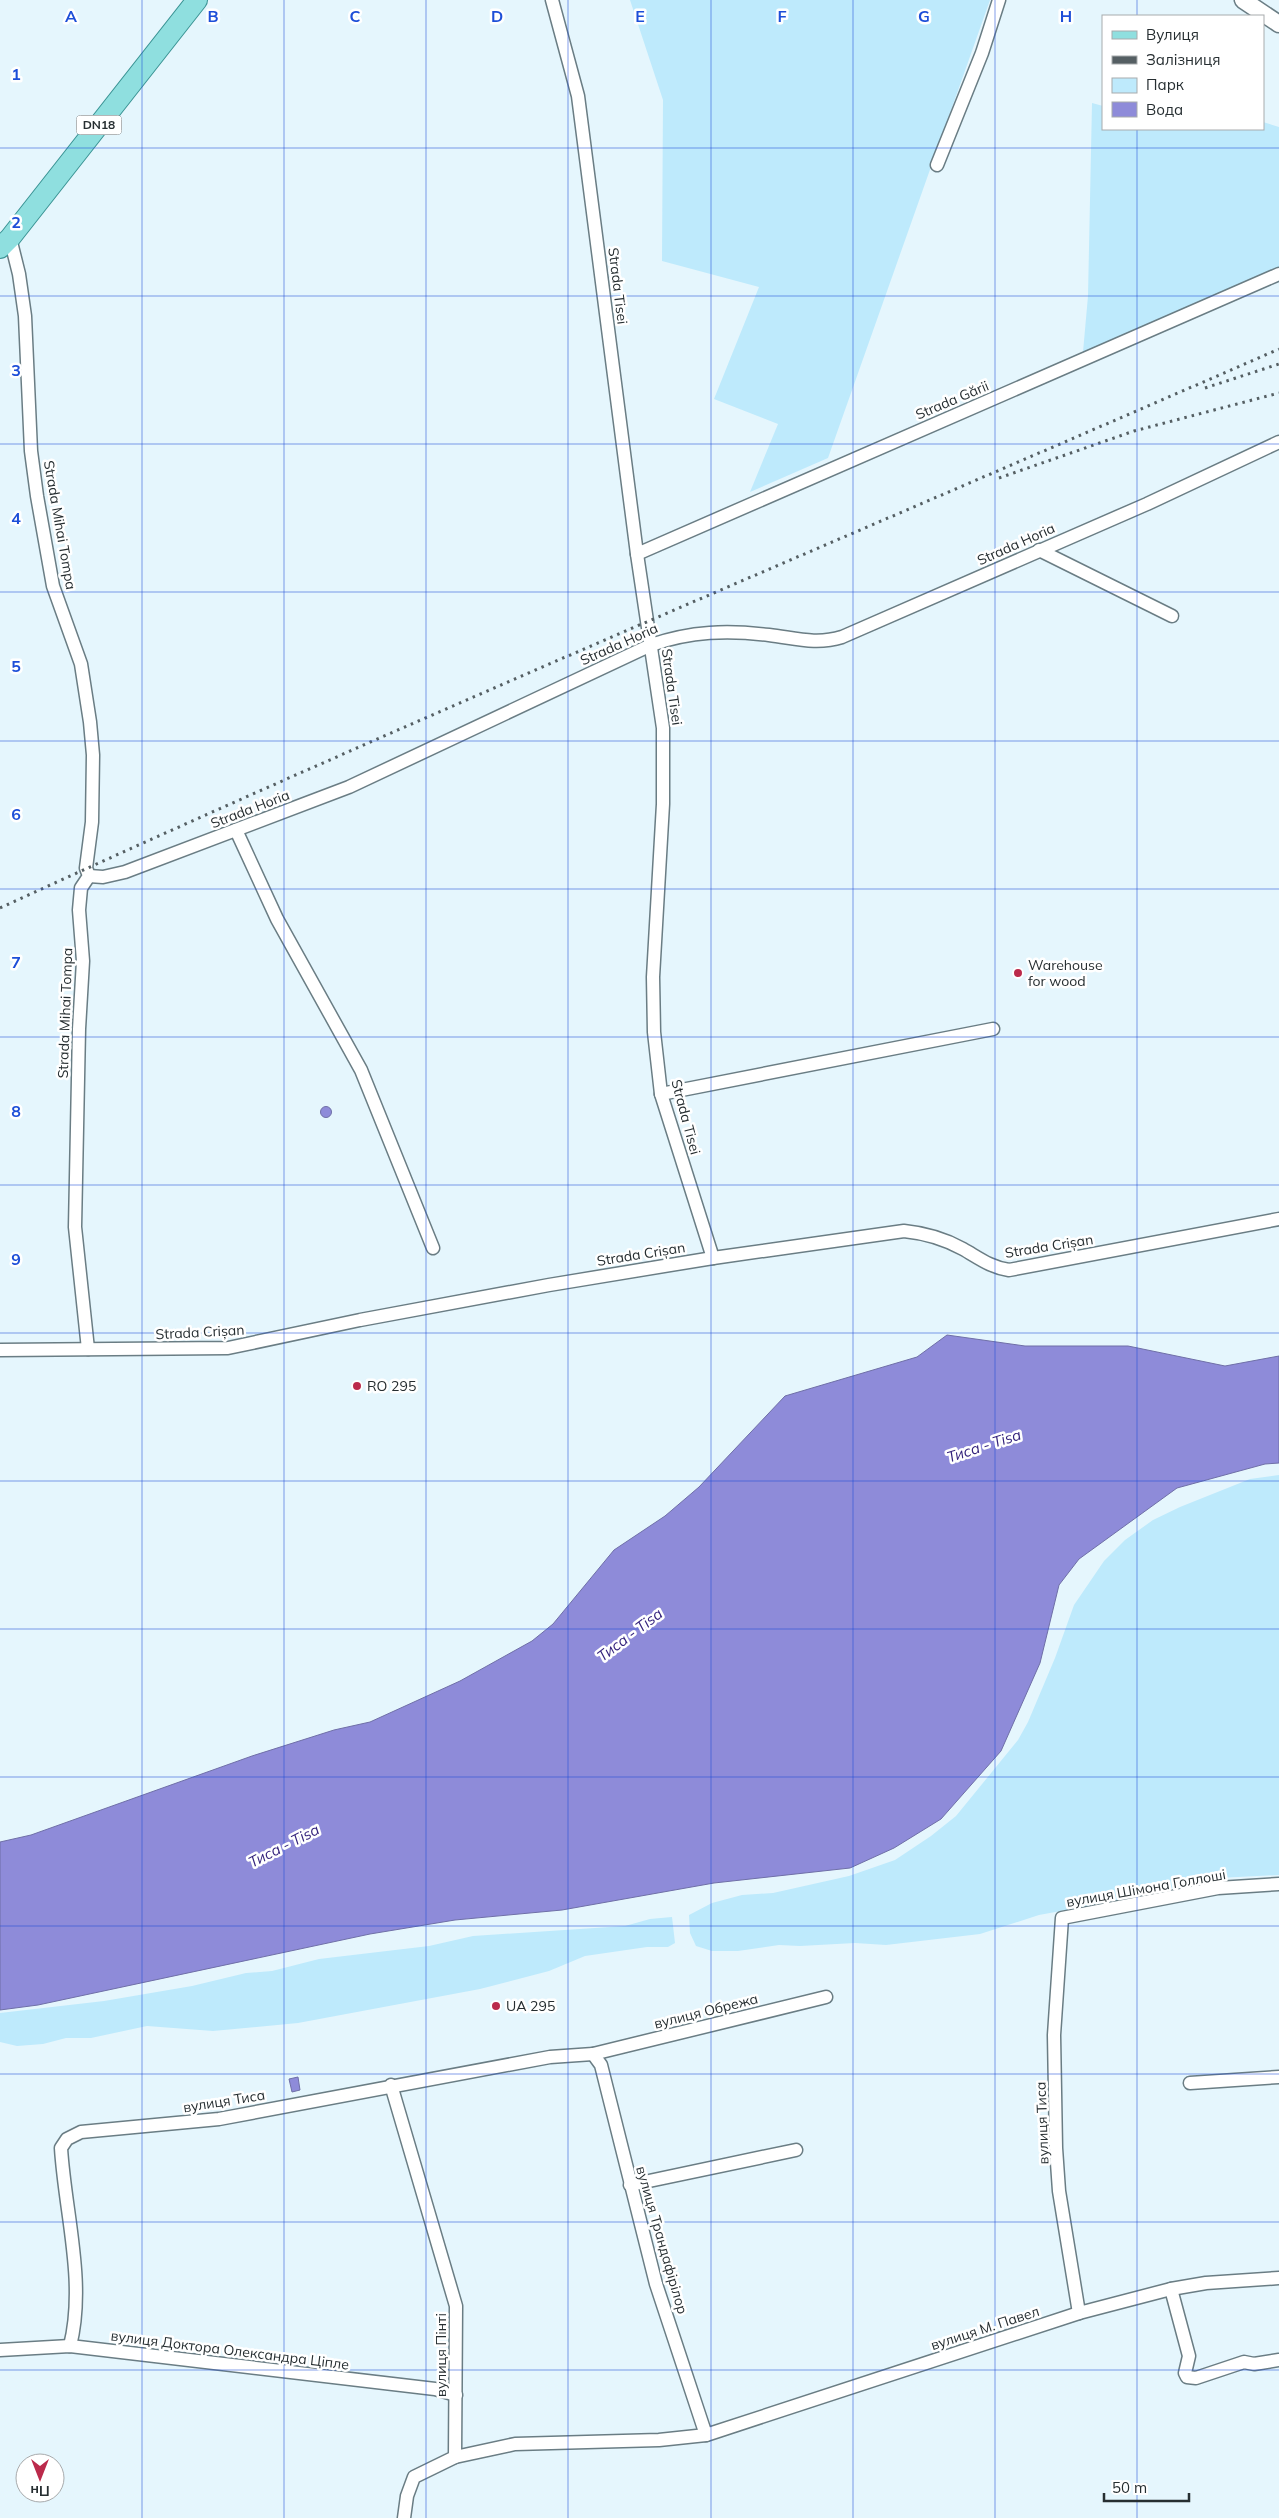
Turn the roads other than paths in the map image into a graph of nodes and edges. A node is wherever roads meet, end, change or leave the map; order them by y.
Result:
1 (197, 0) edge
2 (552, 0) edge
3 (999, 0) edge
4 (1243, 0) edge
5 (1279, 24) edge
6 (937, 165) dead end
7 (5, 243) edge
8 (1279, 274) edge
9 (1279, 442) edge
10 (1039, 550) junction
11 (637, 554) junction
12 (1172, 616) dead end
13 (651, 645) junction
14 (236, 830) junction
15 (89, 876) junction
16 (993, 1029) dead end
17 (661, 1094) junction
18 (1279, 1219) edge
19 (433, 1248) dead end
20 (713, 1258) junction
21 (88, 1349) junction
22 (0, 1350) edge
23 (1279, 1884) edge
24 (1059, 1931) joint
25 (826, 1996) dead end
26 (593, 2054) junction
27 (1279, 2077) edge
28 (1190, 2082) dead end
29 (391, 2085) junction
30 (796, 2150) dead end
31 (630, 2185) junction
32 (1279, 2278) edge
33 (1171, 2289) junction
34 (1079, 2313) junction
35 (70, 2346) junction
36 (0, 2350) edge
37 (1279, 2360) edge
38 (456, 2395) junction
39 (706, 2435) junction
40 (455, 2456) junction
41 (404, 2518) edge

1 - 7 main road, DN18
2 - 11 street, Strada Tisei
3 - 6 street
4 - 5 street
7 - 15 street, Strada Mihai Tompa
8 - 11 street, Strada Gării
9 - 10 street, Strada Horia
10 - 12 street
10 - 13 street, Strada Horia
11 - 13 street, Strada Tisei
13 - 14 street, Strada Horia
13 - 17 street, Strada Tisei
14 - 15 street, Strada Horia
14 - 19 street
15 - 21 street, Strada Mihai Tompa
16 - 17 street
17 - 20 street, Strada Tisei
18 - 20 street, Strada Crișan
20 - 21 street, Strada Crișan
21 - 22 street, Strada Crișan
23 - 24 street, вулиця Шімона Голлоші
24 - 34 street, вулиця Тиса
25 - 26 street, вулиця Обрежа
26 - 29 street, вулиця Тиса
26 - 31 street, вулиця Трандафірілор
27 - 28 street
29 - 35 street, вулиця Тиса
29 - 38 street, вулиця Пінті
30 - 31 street
31 - 39 street, вулиця Трандафірілор
32 - 33 street, вулиця М. Павел
33 - 34 street, вулиця М. Павел
33 - 37 street
34 - 39 street, вулиця М. Павел
35 - 36 street, вулиця Доктора Олександра Ціпле
35 - 38 street, вулиця Доктора Олександра Ціпле
38 - 40 street, вулиця Пінті
39 - 40 street
40 - 41 street

